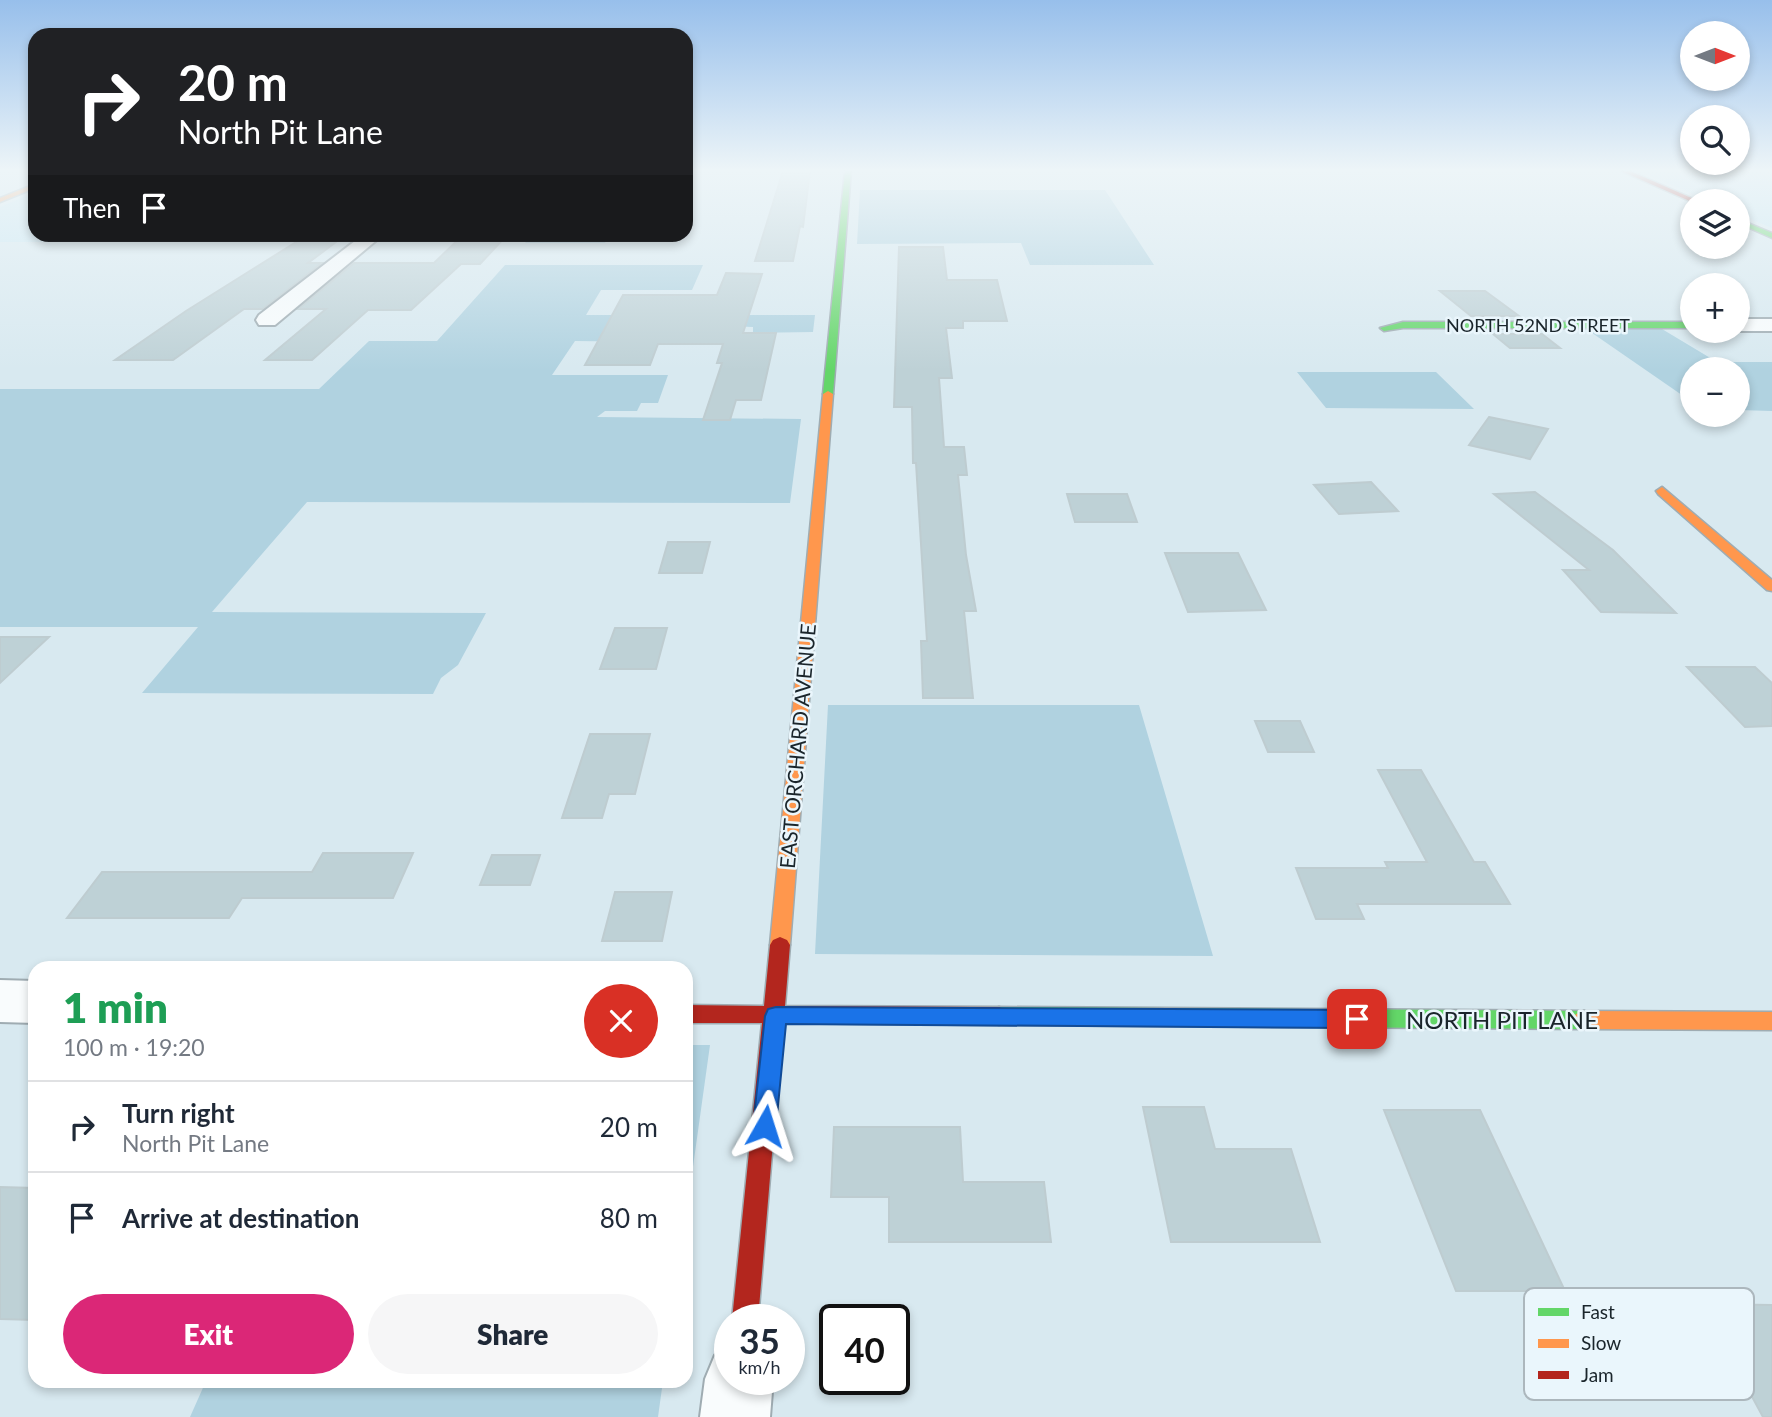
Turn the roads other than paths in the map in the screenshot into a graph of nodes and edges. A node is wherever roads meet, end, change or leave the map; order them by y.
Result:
1 (842, 237) edge
2 (366, 242) edge
3 (267, 320) dead end
4 (1680, 325) edge
5 (1750, 325) edge
6 (1772, 325) edge
7 (1384, 328) dead end
8 (1662, 491) dead end
9 (1772, 587) edge
10 (0, 1001) edge
11 (28, 1002) edge
12 (693, 1014) edge
13 (776, 1016) junction
14 (1772, 1021) edge
15 (747, 1304) edge
16 (737, 1395) edge
17 (735, 1417) edge

1 - 13 street, EAST ORCHARD AVENUE
2 - 3 street
4 - 7 street, NORTH 52ND STREET
5 - 6 street
8 - 9 street
10 - 11 street
12 - 13 street, NORTH PIT LANE
13 - 14 street, NORTH PIT LANE
13 - 15 street, EAST ORCHARD AVENUE
16 - 17 street

